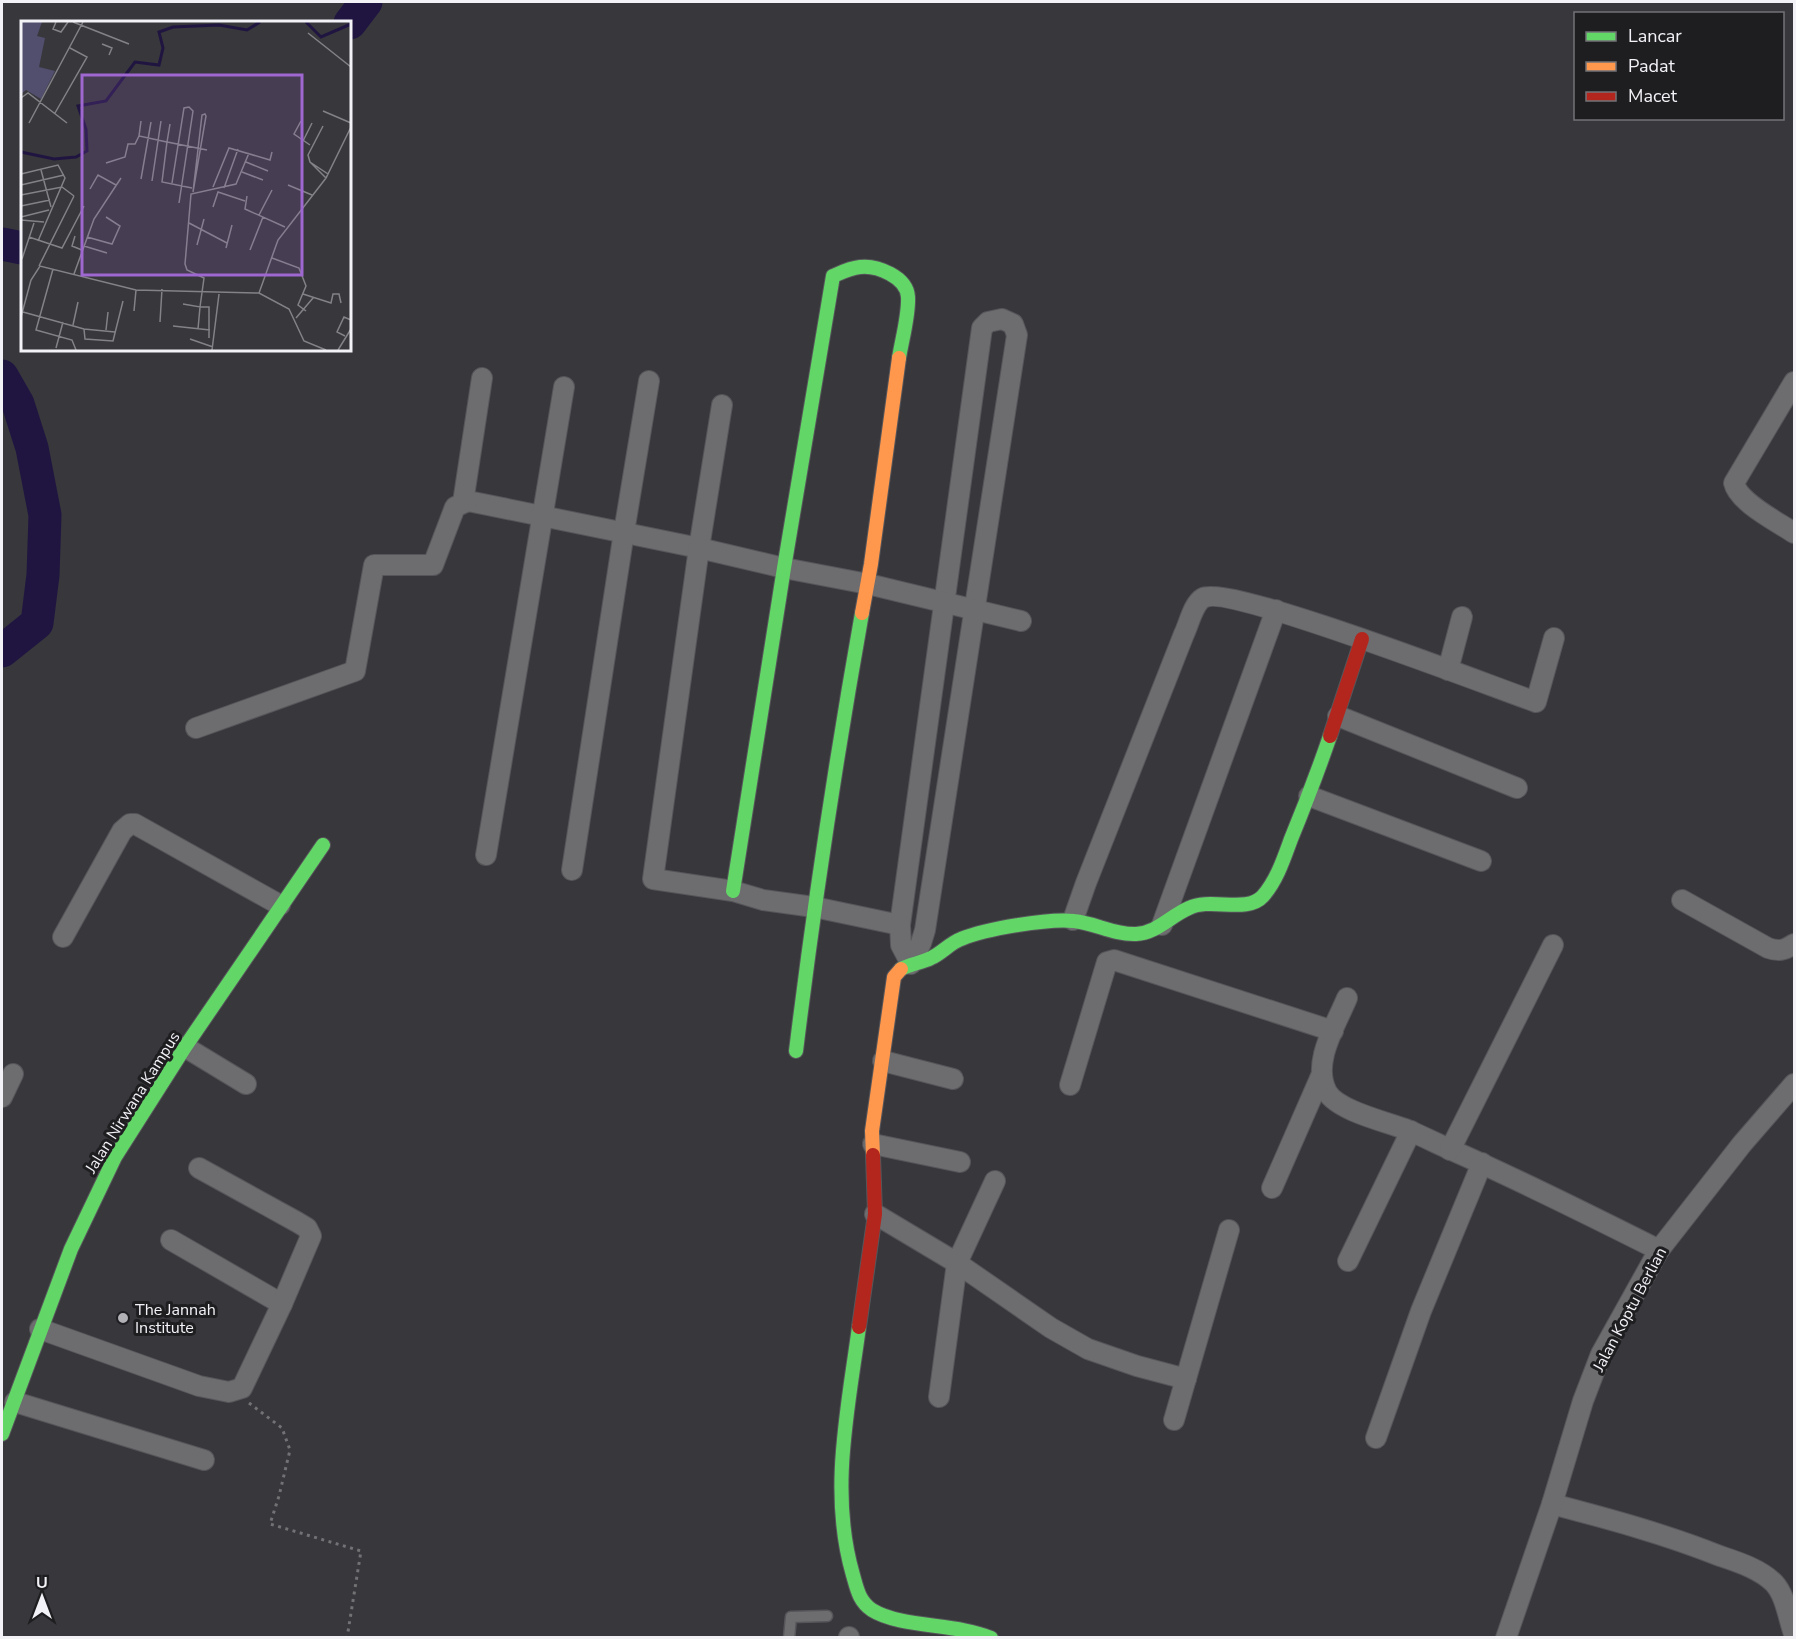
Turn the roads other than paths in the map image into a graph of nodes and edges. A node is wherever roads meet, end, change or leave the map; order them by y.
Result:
1 (482, 378) dead end
2 (649, 381) dead end
3 (1794, 382) edge
4 (564, 387) dead end
5 (722, 405) dead end
6 (468, 501) junction
7 (542, 515) junction
8 (624, 532) junction
9 (1794, 533) edge
10 (699, 548) junction
11 (784, 568) junction
12 (868, 584) junction
13 (945, 603) junction
14 (974, 610) junction
15 (1276, 610) junction
16 (1462, 617) dead end
17 (1021, 621) dead end
18 (1554, 638) dead end
19 (1362, 639) junction
20 (1448, 670) junction
21 (1338, 716) junction
22 (196, 728) dead end
23 (1517, 788) dead end
24 (1309, 796) junction
25 (323, 844) dead end
26 (486, 855) dead end
27 (1481, 861) dead end
28 (573, 870) dead end
29 (733, 891) junction
30 (1682, 900) dead end
31 (280, 905) junction
32 (814, 907) junction
33 (1073, 920) junction
34 (900, 925) junction
35 (1162, 925) junction
36 (63, 937) dead end
37 (1794, 944) edge
38 (1553, 945) dead end
39 (911, 964) junction
40 (1347, 998) dead end
41 (1333, 1031) junction
42 (184, 1047) junction
43 (796, 1051) dead end
44 (883, 1061) junction
45 (13, 1074) dead end
46 (1321, 1076) junction
47 (953, 1079) dead end
48 (246, 1084) dead end
49 (1794, 1084) edge
50 (1071, 1085) dead end
51 (2, 1097) edge
52 (1410, 1131) junction
53 (873, 1144) junction
54 (1450, 1150) junction
55 (960, 1162) dead end
56 (1482, 1163) junction
57 (199, 1168) dead end
58 (995, 1181) dead end
59 (1272, 1188) dead end
60 (875, 1214) junction
61 (1229, 1230) dead end
62 (171, 1240) dead end
63 (1659, 1250) junction
64 (1348, 1261) dead end
65 (957, 1263) junction
66 (282, 1304) junction
67 (40, 1329) junction
68 (1186, 1379) junction
69 (939, 1397) dead end
70 (15, 1402) junction
71 (1174, 1419) dead end
72 (2, 1434) edge
73 (1376, 1438) dead end
74 (204, 1460) dead end
75 (1552, 1504) junction
76 (826, 1616) dead end
77 (1794, 1634) edge
78 (789, 1638) edge
79 (990, 1638) edge
80 (1506, 1638) edge

1 - 6 street
2 - 8 street
3 - 9 street
4 - 7 street
5 - 10 street
6 - 7 street
6 - 22 street
7 - 8 street
7 - 26 street
8 - 10 street
8 - 28 street
10 - 11 street
10 - 29 street
11 - 12 street
11 - 12 street
11 - 29 street
12 - 13 street
12 - 32 street
13 - 14 street
13 - 14 street
13 - 34 street
14 - 17 street
14 - 39 street
15 - 19 street
15 - 33 street
15 - 35 street
16 - 20 street
18 - 20 street
19 - 20 street
19 - 21 street
21 - 23 street
21 - 24 street
24 - 27 street
24 - 35 street
25 - 31 street, Jalan Nirwana Kampus
29 - 32 street
30 - 37 street
31 - 36 street
31 - 42 street, Jalan Nirwana Kampus
32 - 34 street
32 - 43 street
33 - 35 street
33 - 39 street
34 - 39 street
38 - 54 street
39 - 44 street
40 - 41 street
41 - 46 street
41 - 50 street
42 - 48 street
42 - 67 street, Jalan Nirwana Kampus
44 - 47 street
44 - 53 street
45 - 51 street
46 - 52 street
46 - 59 street
49 - 63 street, Jalan Koptu Berlian
52 - 54 street
52 - 64 street
53 - 55 street
53 - 60 street
54 - 56 street
56 - 63 street
56 - 73 street
57 - 66 street
58 - 65 street
60 - 65 street
60 - 79 street
61 - 68 street
62 - 66 street
63 - 75 street, Jalan Koptu Berlian
65 - 68 street
65 - 69 street
66 - 67 street
67 - 70 street, Jalan Nirwana Kampus
68 - 71 street
70 - 72 street, Jalan Nirwana Kampus
70 - 74 street
75 - 77 street
75 - 80 street, Jalan Koptu Berlian
76 - 78 lane

